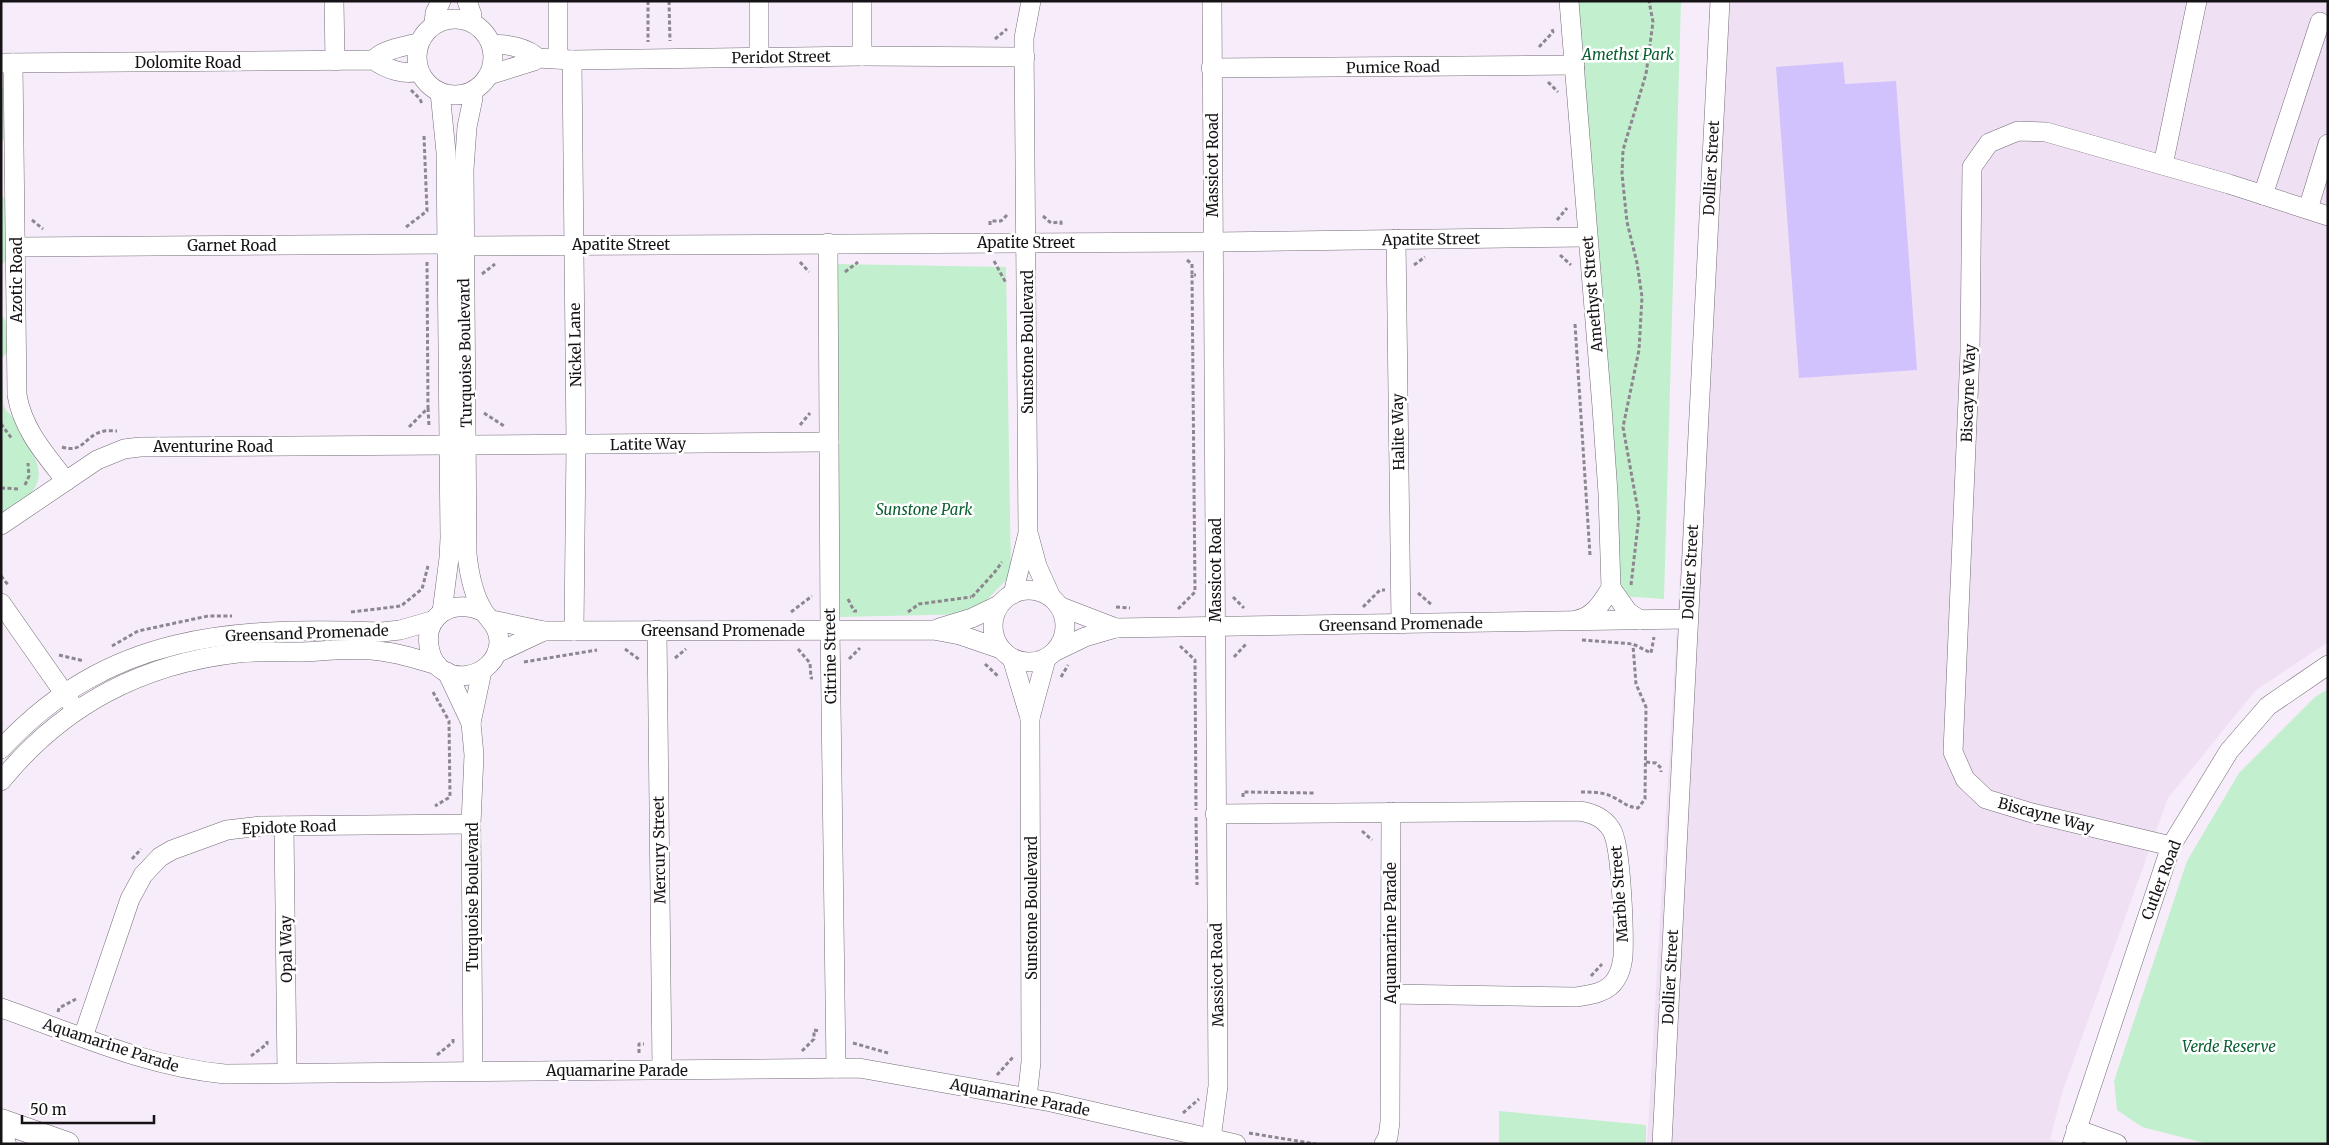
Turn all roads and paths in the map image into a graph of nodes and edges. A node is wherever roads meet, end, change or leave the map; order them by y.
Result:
1 (334, 1) edge
2 (440, 1) edge
3 (467, 1) edge
4 (558, 1) edge
5 (648, 1) edge
6 (669, 1) edge
7 (758, 1) edge
8 (862, 1) edge
9 (1032, 1) edge
10 (1212, 1) edge
11 (1569, 1) edge
12 (1649, 1) edge
13 (1720, 1) edge
14 (2198, 1) edge
15 (471, 21) junction
16 (2320, 22) dead end
17 (434, 24) junction
18 (1552, 24) dead end
19 (1008, 28) dead end
20 (985, 40) dead end
21 (648, 43) dead end
22 (670, 43) dead end
23 (492, 45) junction
24 (418, 47) junction
25 (862, 56) junction
26 (1025, 57) junction
27 (536, 58) junction
28 (759, 58) junction
29 (565, 59) junction
30 (374, 60) junction
31 (335, 61) junction
32 (7, 63) edge
33 (1523, 66) junction
34 (1575, 66) junction
35 (1212, 68) junction
36 (419, 70) junction
37 (489, 75) junction
38 (1546, 80) dead end
39 (440, 92) junction
40 (471, 92) junction
41 (1559, 101) dead end
42 (424, 132) dead end
43 (2328, 144) edge
44 (2162, 165) junction
45 (2263, 195) junction
46 (1566, 199) dead end
47 (2308, 210) junction
48 (427, 211) junction
49 (30, 214) dead end
50 (2328, 216) edge
51 (406, 227) dead end
52 (52, 230) dead end
53 (1587, 237) junction
54 (1540, 238) junction
55 (1396, 239) junction
56 (1027, 242) junction
57 (1213, 242) junction
58 (828, 243) junction
59 (427, 244) junction
60 (574, 244) junction
61 (456, 245) junction
62 (16, 247) junction
63 (1431, 252) dead end
64 (989, 253) dead end
65 (1558, 254) dead end
66 (828, 273) junction
67 (1192, 274) dead end
68 (1572, 274) dead end
69 (1414, 275) dead end
70 (810, 282) dead end
71 (1006, 290) dead end
72 (1575, 323) dead end
73 (810, 403) dead end
74 (428, 408) junction
75 (483, 412) dead end
76 (1, 424) edge
77 (512, 426) dead end
78 (799, 426) dead end
79 (408, 427) dead end
80 (120, 431) dead end
81 (829, 442) junction
82 (576, 444) junction
83 (17, 445) dead end
84 (457, 445) junction
85 (60, 446) dead end
86 (429, 446) junction
87 (26, 459) dead end
88 (66, 482) junction
89 (1, 488) edge
90 (1, 525) edge
91 (1028, 533) junction
92 (1590, 558) dead end
93 (1003, 560) dead end
94 (429, 562) dead end
95 (994, 573) junction
96 (1018, 573) junction
97 (1, 576) edge
98 (1611, 588) junction
99 (1215, 590) junction
100 (1400, 590) junction
101 (1630, 590) dead end
102 (1195, 592) junction
103 (7, 597) edge
104 (971, 597) dead end
105 (1006, 599) junction
106 (1055, 602) junction
107 (1110, 607) dead end
108 (1139, 608) dead end
109 (1177, 610) dead end
110 (1246, 610) dead end
111 (1437, 610) dead end
112 (348, 612) dead end
113 (1358, 612) dead end
114 (236, 615) dead end
115 (438, 616) junction
116 (488, 616) junction
117 (1687, 619) junction
118 (1640, 620) junction
119 (1570, 622) junction
120 (1401, 624) junction
121 (1215, 627) junction
122 (1116, 628) junction
123 (657, 630) junction
124 (830, 630) junction
125 (933, 630) junction
126 (544, 631) junction
127 (574, 631) junction
128 (1176, 642) dead end
129 (863, 644) dead end
130 (1633, 644) dead end
131 (692, 645) dead end
132 (795, 645) dead end
133 (107, 649) dead end
134 (497, 652) junction
135 (1005, 653) junction
136 (57, 654) dead end
137 (91, 657) dead end
138 (1058, 657) junction
139 (671, 660) dead end
140 (981, 660) dead end
141 (2328, 665) edge
142 (442, 668) junction
143 (482, 671) junction
144 (830, 678) junction
145 (1019, 680) junction
146 (1040, 681) junction
147 (433, 692) dead end
148 (64, 693) junction
149 (76, 710) junction
150 (1030, 718) junction
151 (471, 723) junction
152 (1, 749) edge
153 (1646, 762) dead end
154 (1, 781) edge
155 (1584, 792) dead end
156 (1321, 793) dead end
157 (1391, 812) junction
158 (1583, 812) junction
159 (1244, 813) junction
160 (1359, 813) junction
161 (1215, 814) junction
162 (434, 824) junction
163 (472, 824) junction
164 (284, 826) junction
165 (149, 843) dead end
166 (2171, 846) junction
167 (1372, 848) dead end
168 (1197, 856) junction
169 (1216, 856) junction
170 (131, 862) dead end
171 (1197, 886) dead end
172 (1607, 960) dead end
173 (1585, 981) dead end
174 (79, 992) dead end
175 (1390, 994) junction
176 (1, 1008) edge
177 (52, 1026) junction
178 (835, 1031) junction
179 (453, 1032) dead end
180 (267, 1034) dead end
181 (83, 1037) junction
182 (662, 1042) junction
183 (801, 1052) dead end
184 (894, 1054) dead end
185 (1015, 1056) dead end
186 (836, 1068) junction
187 (662, 1069) junction
188 (473, 1070) junction
189 (639, 1070) junction
190 (438, 1071) junction
191 (253, 1073) junction
192 (287, 1073) junction
193 (995, 1078) dead end
194 (1199, 1089) dead end
195 (1027, 1098) junction
196 (1187, 1110) junction
197 (1216, 1110) junction
198 (1181, 1115) dead end
199 (1, 1121) edge
200 (2074, 1137) edge
201 (1238, 1138) edge
202 (1211, 1139) junction
203 (67, 1144) edge
204 (1316, 1144) edge
205 (1384, 1144) edge
206 (1662, 1144) edge
207 (2117, 1144) edge

1 - 31 street
2 - 17 street
3 - 15 street
4 - 29 street, Nickel Lane
5 - 21 path
6 - 22 path
7 - 28 street
8 - 25 street
9 - 26 street, Sunstone Boulevard
10 - 35 street, Massicot Road
11 - 34 street, Amethyst Street
12 - 101 path
13 - 117 street, Dollier Street
14 - 44 street
15 - 17 street
15 - 23 street
16 - 45 street
17 - 24 street
18 - 33 path
19 - 20 path
23 - 27 street, Peridot Street
23 - 37 street
24 - 30 street, Dolomite Road
24 - 36 street
25 - 26 street, Peridot Street
25 - 28 street, Peridot Street
26 - 56 street, Sunstone Boulevard
27 - 29 street, Peridot Street
27 - 37 street, Peridot Street
28 - 29 street, Peridot Street
29 - 60 street, Nickel Lane
30 - 31 street, Dolomite Road
30 - 36 street, Dolomite Road
31 - 32 street, Dolomite Road
32 - 62 street, Azotic Road
33 - 34 street, Pumice Road
33 - 35 street, Pumice Road
34 - 53 street, Amethyst Street
35 - 57 street, Massicot Road
36 - 39 street
37 - 40 street
38 - 41 path
39 - 40 street
39 - 61 street, Turquoise Boulevard
40 - 61 street, Turquoise Boulevard
42 - 48 path
43 - 47 street
44 - 45 street, Biscayne Way
44 - 166 street, Biscayne Way
45 - 47 street, Biscayne Way
46 - 54 path
47 - 50 street, Biscayne Way
48 - 51 path
48 - 59 path
49 - 52 path
53 - 54 street, Apatite Street
53 - 98 street, Amethyst Street
54 - 55 street, Apatite Street
55 - 57 street, Apatite Street
55 - 100 street, Halite Way
56 - 57 street, Apatite Street
56 - 58 street, Apatite Street
56 - 91 street, Sunstone Boulevard
57 - 99 street, Massicot Road
58 - 60 street, Apatite Street
58 - 66 street, Citrine Street
59 - 61 street, Garnet Road
59 - 62 street, Garnet Road
59 - 74 path
60 - 61 street, Apatite Street
60 - 82 street, Nickel Lane
61 - 84 street, Turquoise Boulevard
62 - 88 street, Azotic Road
63 - 69 path
64 - 71 path
65 - 68 path
66 - 70 path
66 - 81 street, Citrine Street
67 - 102 path
72 - 92 path
73 - 78 path
74 - 79 path
74 - 86 path
75 - 77 path
76 - 83 path
80 - 85 path
81 - 82 street, Latite Way
81 - 124 street, Citrine Street
82 - 84 street, Latite Way
82 - 127 street, Nickel Lane
84 - 86 street, Aventurine Road
84 - 115 street, Turquoise Boulevard
84 - 116 street, Turquoise Boulevard
86 - 88 street, Aventurine Road
87 - 89 path
88 - 90 street, Aventurine Road
91 - 96 street, Sunstone Boulevard
91 - 106 street, Sunstone Boulevard
93 - 95 path
94 - 112 path
95 - 96 path
95 - 104 path
96 - 105 street, Sunstone Boulevard
97 - 103 path
98 - 118 street
98 - 119 street
99 - 102 path
99 - 110 path
99 - 121 street, Massicot Road
100 - 111 path
100 - 113 path
100 - 120 street, Halite Way
102 - 109 path
103 - 148 street
105 - 106 street
105 - 125 street, Greensand Promenade
105 - 135 street
106 - 122 street, Greensand Promenade
106 - 138 street
107 - 108 path
114 - 133 path
115 - 116 street
115 - 142 street
115 - 148 street, Greensand Promenade
116 - 126 street, Greensand Promenade
116 - 134 street
117 - 118 street, Greensand Promenade
117 - 206 street, Dollier Street
118 - 119 street, Greensand Promenade
119 - 120 street, Greensand Promenade
120 - 121 street, Greensand Promenade
121 - 122 street, Greensand Promenade
121 - 161 street, Massicot Road
122 - 138 street, Greensand Promenade
123 - 124 street, Greensand Promenade
123 - 127 street, Greensand Promenade
123 - 182 street, Mercury Street
124 - 125 street, Greensand Promenade
124 - 144 street, Citrine Street
125 - 135 street, Greensand Promenade
126 - 127 street, Greensand Promenade
126 - 134 street, Greensand Promenade
128 - 168 path
129 - 144 path
130 - 153 path
131 - 139 path
132 - 144 path
134 - 143 street
135 - 138 street
135 - 145 street, Sunstone Boulevard
136 - 137 path
138 - 146 street, Sunstone Boulevard
138 - 146 path
140 - 145 path
141 - 166 street, Cutler Road
142 - 143 street
142 - 149 street, Greensand Promenade
142 - 151 street, Turquoise Boulevard
143 - 151 street, Turquoise Boulevard
144 - 178 street, Citrine Street
145 - 150 street, Sunstone Boulevard
146 - 150 street, Sunstone Boulevard
147 - 162 path
148 - 149 street
148 - 152 street, Greensand Promenade
149 - 154 street, Greensand Promenade
150 - 195 street, Sunstone Boulevard
151 - 163 street, Turquoise Boulevard
155 - 158 path
156 - 159 path
157 - 158 street, Marble Street
157 - 160 street, Marble Street
157 - 175 street, Aquamarine Parade
158 - 175 street, Marble Street
159 - 160 street, Marble Street
159 - 161 street, Marble Street
160 - 167 path
161 - 169 street, Massicot Road
162 - 163 street, Epidote Road
162 - 164 street, Epidote Road
163 - 188 street, Turquoise Boulevard
164 - 181 street, Epidote Road
164 - 192 street, Opal Way
165 - 170 path
166 - 200 street, Cutler Road
168 - 169 path
168 - 171 path
169 - 197 street, Massicot Road
172 - 173 path
174 - 177 path
175 - 205 street, Aquamarine Parade
176 - 177 street, Aquamarine Parade
177 - 181 street, Aquamarine Parade
178 - 183 path
178 - 184 path
178 - 186 street, Citrine Street
179 - 190 path
180 - 191 path
181 - 191 street, Aquamarine Parade
182 - 187 street, Mercury Street
182 - 189 path
185 - 193 path
186 - 187 street, Aquamarine Parade
186 - 195 street, Aquamarine Parade
187 - 189 street, Aquamarine Parade
188 - 189 street, Aquamarine Parade
188 - 190 street, Aquamarine Parade
190 - 192 street, Aquamarine Parade
191 - 192 street, Aquamarine Parade
194 - 196 path
195 - 202 street, Aquamarine Parade
196 - 197 path
196 - 198 path
197 - 202 street, Massicot Road
199 - 203 main road
200 - 207 street
201 - 202 street, Aquamarine Parade
201 - 204 path

